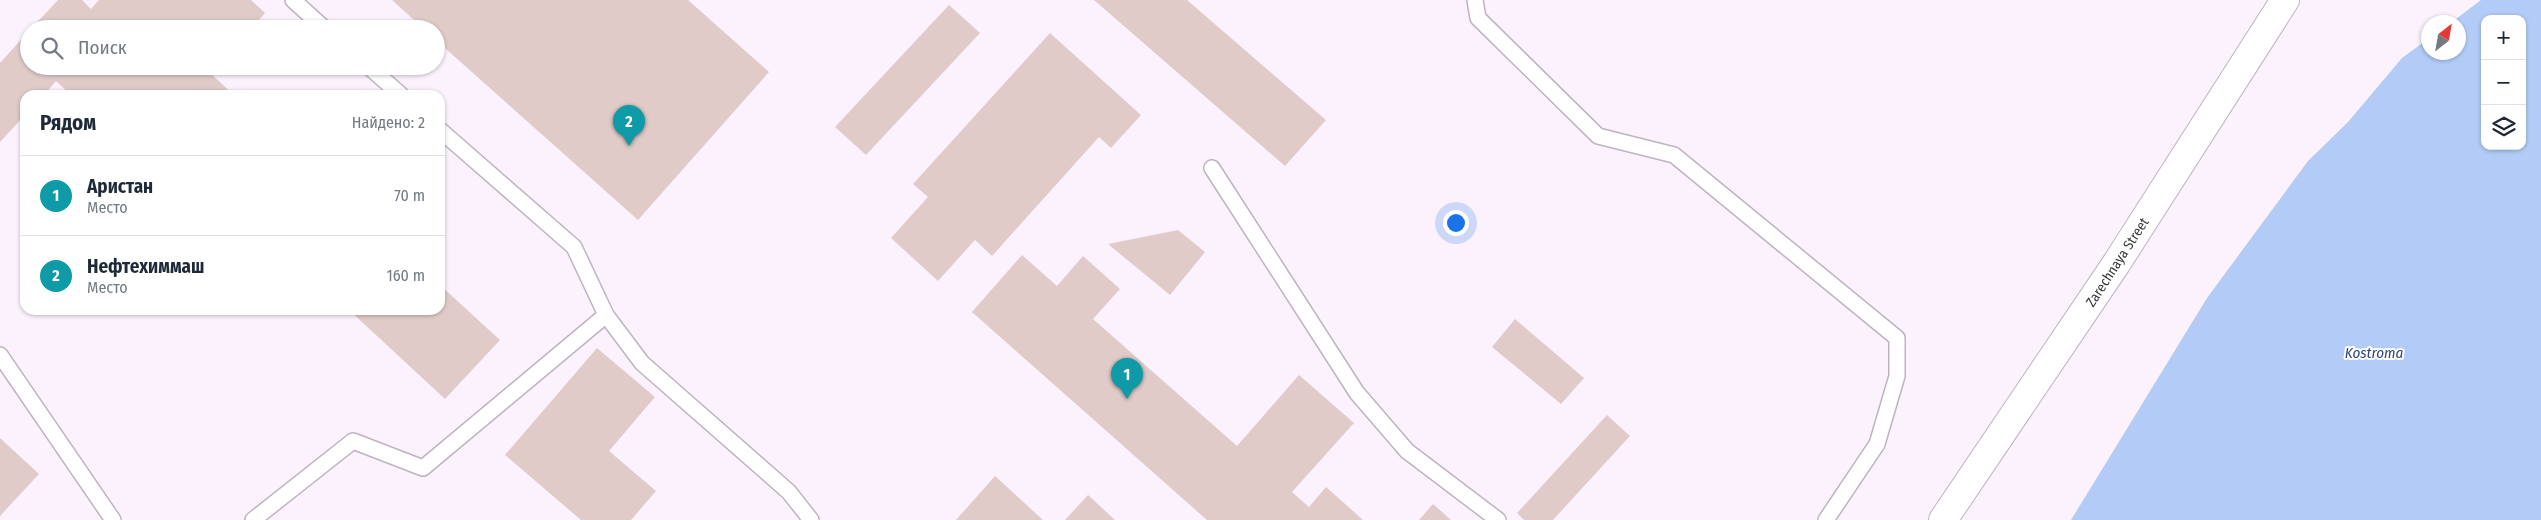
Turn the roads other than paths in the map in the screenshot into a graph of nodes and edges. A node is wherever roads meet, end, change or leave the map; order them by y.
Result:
1 (293, 0) edge
2 (1475, 0) edge
3 (2285, 0) edge
4 (316, 20) edge
5 (378, 75) edge
6 (395, 90) edge
7 (445, 134) edge
8 (1212, 168) dead end
9 (606, 315) junction
10 (0, 355) edge
11 (113, 520) edge
12 (253, 520) edge
13 (811, 520) edge
14 (1498, 520) edge
15 (1826, 520) edge
16 (1943, 520) edge

1 - 4 lane
2 - 15 lane
3 - 16 street, Zarechnaya Street
5 - 6 lane
7 - 9 lane
8 - 14 lane
9 - 12 lane
9 - 13 lane
10 - 11 lane

